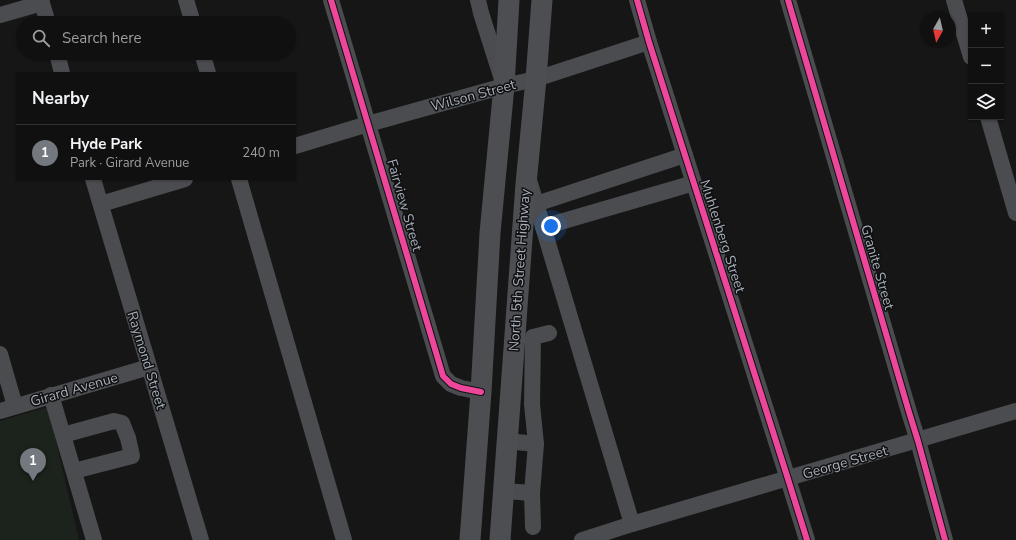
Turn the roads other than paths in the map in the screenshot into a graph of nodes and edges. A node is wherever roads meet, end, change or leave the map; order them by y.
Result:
1 (186, 0) edge
2 (332, 0) edge
3 (478, 0) edge
4 (509, 0) edge
5 (542, 0) edge
6 (637, 0) edge
7 (788, 0) edge
8 (954, 0) edge
9 (42, 2) edge
10 (0, 15) edge
11 (46, 16) edge
12 (191, 16) edge
13 (649, 42) junction
14 (968, 48) edge
15 (59, 60) edge
16 (204, 60) edge
17 (62, 72) edge
18 (208, 72) edge
19 (536, 79) junction
20 (504, 86) junction
21 (989, 120) edge
22 (368, 124) junction
23 (296, 146) edge
24 (685, 155) junction
25 (527, 171) junction
26 (93, 180) edge
27 (181, 180) edge
28 (239, 180) edge
29 (694, 183) junction
30 (101, 204) junction
31 (536, 204) junction
32 (1016, 212) edge
33 (543, 227) junction
34 (548, 333) dead end
35 (523, 353) junction
36 (0, 354) edge
37 (149, 367) junction
38 (481, 392) junction
39 (52, 395) junction
40 (510, 402) junction
41 (532, 404) junction
42 (15, 406) junction
43 (0, 411) edge
44 (1016, 411) edge
45 (63, 434) junction
46 (918, 440) junction
47 (507, 441) junction
48 (536, 444) junction
49 (74, 471) junction
50 (788, 478) junction
51 (504, 491) junction
52 (532, 493) junction
53 (632, 524) junction
54 (533, 527) dead end
55 (94, 540) edge
56 (201, 540) edge
57 (344, 540) edge
58 (470, 540) edge
59 (500, 540) edge
60 (582, 540) edge
61 (806, 540) edge
62 (945, 540) edge

1 - 12 street
2 - 22 street, Fairview Street
3 - 20 street
4 - 20 main road
5 - 19 main road, North 5th Street Highway
6 - 13 street, Muhlenberg Street
7 - 46 street, Granite Street
8 - 14 street
9 - 10 street
9 - 11 street
13 - 19 street, Wilson Street
13 - 24 street, Muhlenberg Street
15 - 17 street
16 - 18 street
19 - 20 street, Wilson Street
19 - 25 main road, North 5th Street Highway
20 - 22 street, Wilson Street
20 - 38 main road
21 - 32 street
22 - 23 street, Wilson Street
22 - 38 street, Fairview Street
24 - 29 street, Muhlenberg Street
24 - 31 street
25 - 31 street
25 - 35 main road, North 5th Street Highway
26 - 30 street, Raymond Street
27 - 30 street
28 - 57 street
29 - 33 street
29 - 50 street, Muhlenberg Street
30 - 37 street, Raymond Street
31 - 33 street
33 - 53 street
34 - 35 street
35 - 40 main road, North 5th Street Highway
35 - 41 street
36 - 42 street
37 - 39 street, Girard Avenue
37 - 56 street, Raymond Street
38 - 58 main road
39 - 42 street, Girard Avenue
39 - 45 street
40 - 41 street
40 - 47 main road, North 5th Street Highway
41 - 48 street
42 - 43 street, Girard Avenue
44 - 46 street, George Street
45 - 49 street
45 - 49 street
46 - 50 street, George Street
46 - 62 street, Granite Street
47 - 48 street
47 - 51 main road, North 5th Street Highway
48 - 52 street
49 - 55 street
50 - 53 street, George Street
50 - 61 street, Muhlenberg Street
51 - 52 street
51 - 59 main road, North 5th Street Highway
52 - 54 street
53 - 60 street, George Street

